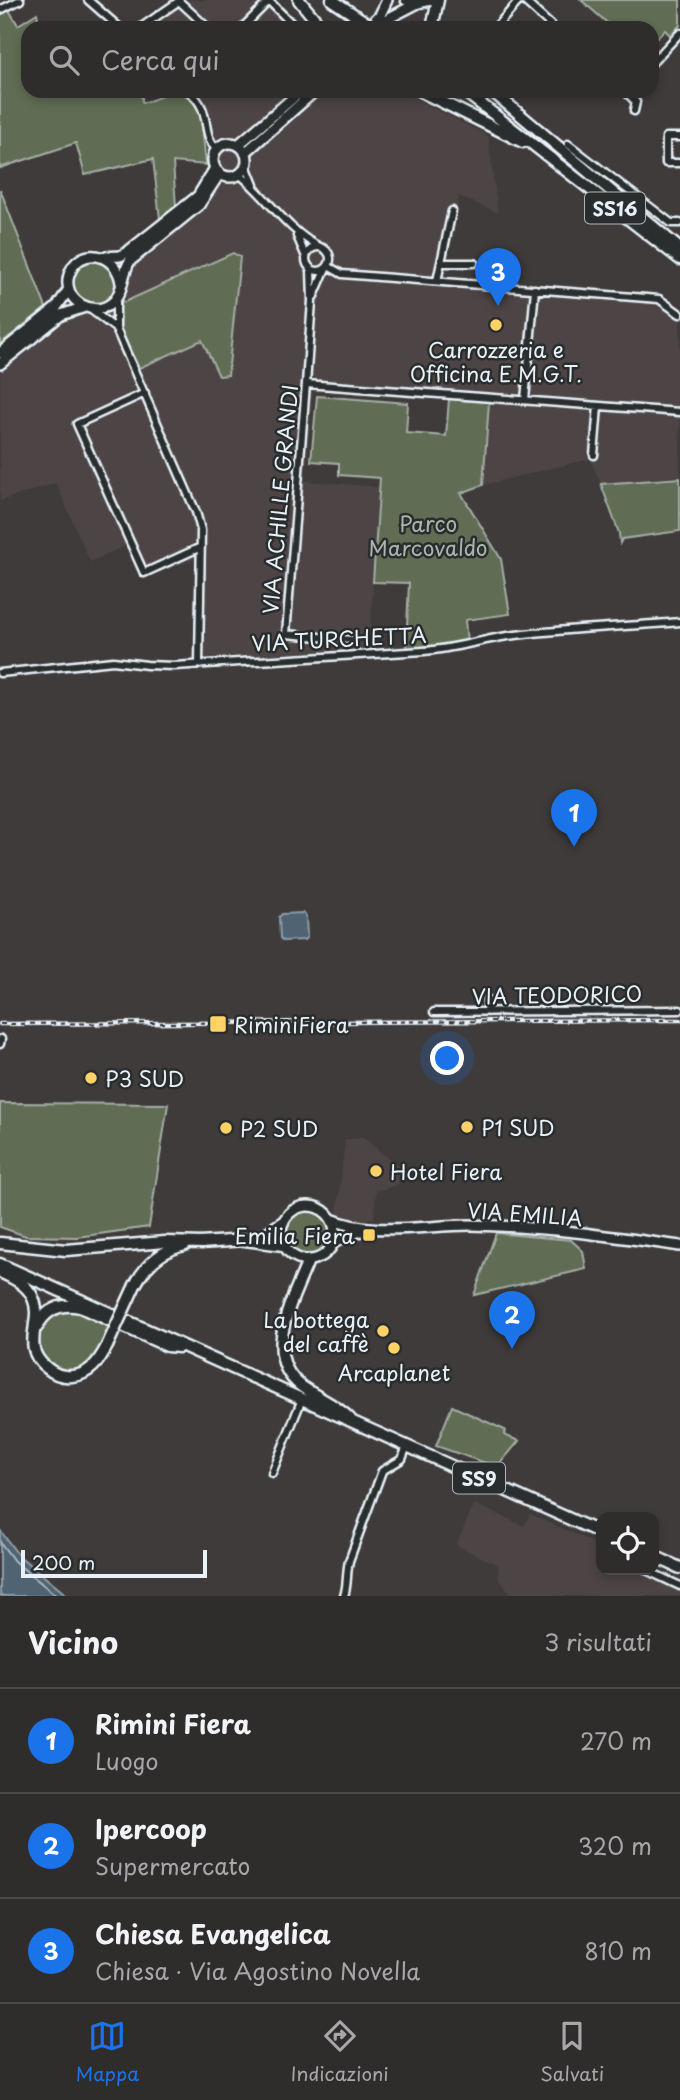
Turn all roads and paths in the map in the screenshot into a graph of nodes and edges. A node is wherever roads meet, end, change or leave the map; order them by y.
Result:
1 (20, 0) edge
2 (88, 0) edge
3 (268, 0) edge
4 (299, 0) edge
5 (332, 0) edge
6 (387, 0) edge
7 (406, 0) edge
8 (431, 0) edge
9 (439, 0) edge
10 (522, 0) edge
11 (418, 3) junction
12 (0, 10) edge
13 (112, 21) edge
14 (151, 21) edge
15 (200, 21) edge
16 (248, 21) edge
17 (289, 21) edge
18 (316, 21) edge
19 (360, 21) edge
20 (369, 21) edge
21 (386, 21) edge
22 (434, 21) edge
23 (502, 21) edge
24 (546, 21) edge
25 (680, 33) edge
26 (659, 56) edge
27 (196, 98) edge
28 (293, 98) edge
29 (307, 98) edge
30 (434, 98) edge
31 (473, 98) edge
32 (500, 98) edge
33 (632, 98) edge
34 (634, 111) dead end
35 (680, 137) edge
36 (568, 144) dead end
37 (238, 145) junction
38 (217, 150) junction
39 (246, 153) junction
40 (550, 158) junction
41 (680, 163) edge
42 (246, 165) junction
43 (218, 170) junction
44 (239, 174) junction
45 (255, 187) junction
46 (452, 211) dead end
47 (680, 223) edge
48 (297, 234) junction
49 (320, 247) junction
50 (680, 249) edge
51 (103, 257) junction
52 (306, 257) junction
53 (680, 258) edge
54 (441, 263) junction
55 (474, 263) dead end
56 (327, 267) junction
57 (311, 269) junction
58 (437, 282) junction
59 (121, 283) junction
60 (69, 289) junction
61 (535, 289) junction
62 (116, 299) junction
63 (312, 301) junction
64 (87, 308) junction
65 (680, 314) edge
66 (116, 329) junction
67 (0, 353) edge
68 (0, 364) edge
69 (306, 383) junction
70 (145, 393) junction
71 (525, 400) junction
72 (598, 406) junction
73 (680, 412) edge
74 (594, 455) dead end
75 (201, 547) junction
76 (680, 622) edge
77 (352, 640) dead end
78 (199, 664) junction
79 (0, 673) edge
80 (487, 999) dead end
81 (680, 1010) edge
82 (434, 1012) dead end
83 (488, 1012) junction
84 (331, 1219) junction
85 (283, 1222) junction
86 (367, 1229) junction
87 (245, 1240) junction
88 (0, 1243) edge
89 (203, 1243) junction
90 (334, 1243) junction
91 (283, 1245) junction
92 (680, 1246) edge
93 (308, 1261) junction
94 (0, 1264) edge
95 (0, 1272) edge
96 (33, 1333) junction
97 (190, 1348) junction
98 (302, 1399) junction
99 (353, 1422) junction
100 (407, 1446) junction
101 (272, 1473) dead end
102 (596, 1531) edge
103 (659, 1558) edge
104 (680, 1568) edge
105 (657, 1575) edge
106 (680, 1586) edge
107 (344, 1596) edge

1 - 12 street
2 - 13 street
3 - 16 street
3 - 17 street
4 - 18 main road
5 - 19 main road
6 - 20 street
7 - 11 street
8 - 11 street
9 - 22 main road
10 - 23 street
10 - 24 street
11 - 21 street
14 - 15 street
25 - 26 street
27 - 38 street
28 - 37 street
29 - 39 street
30 - 40 main road
31 - 40 main road, SS16
32 - 50 main road
33 - 34 street
35 - 41 street
36 - 47 street
37 - 38 street
37 - 39 street
38 - 43 street
39 - 42 street
40 - 53 main road, SS16
42 - 44 street
42 - 45 street, VIA ACHILLE GRANDI
43 - 44 street
43 - 51 street
43 - 59 street
44 - 45 street, VIA ACHILLE GRANDI
45 - 48 street, VIA ACHILLE GRANDI
46 - 54 street
48 - 49 street, VIA ACHILLE GRANDI
48 - 52 street, VIA ACHILLE GRANDI
49 - 52 street
49 - 56 street
51 - 59 street
51 - 60 street
52 - 57 street, VIA ACHILLE GRANDI
54 - 55 street
54 - 58 street
56 - 57 street
56 - 58 street
56 - 63 street, VIA ACHILLE GRANDI
57 - 63 street, VIA ACHILLE GRANDI
58 - 61 street
59 - 62 street
60 - 64 street
60 - 67 street
61 - 65 street
61 - 71 street
62 - 64 street
62 - 66 street
63 - 69 street, VIA ACHILLE GRANDI
64 - 66 street
64 - 68 street
66 - 70 street
69 - 71 street
69 - 77 street, VIA ACHILLE GRANDI
70 - 75 street
70 - 75 street
71 - 72 street
72 - 73 street
72 - 74 street
75 - 78 street
76 - 78 street, VIA TURCHETTA
78 - 79 street, VIA TURCHETTA
80 - 83 street
81 - 83 street, VIA TEODORICO
82 - 83 street, VIA TEODORICO
84 - 85 street
84 - 86 street, VIA EMILIA
84 - 90 street
85 - 87 main road
85 - 91 street
86 - 90 street, VIA EMILIA
86 - 92 street, VIA EMILIA
87 - 89 main road
87 - 91 main road
88 - 89 main road
89 - 96 main road, bridge
90 - 93 street
91 - 93 street
93 - 99 main road
94 - 97 main road, SS9
95 - 96 main road
96 - 97 main road
97 - 98 main road, SS9
98 - 99 main road, SS9
98 - 101 street
99 - 100 main road, SS9
100 - 102 main road, SS9
100 - 107 street
103 - 104 main road
105 - 106 street

